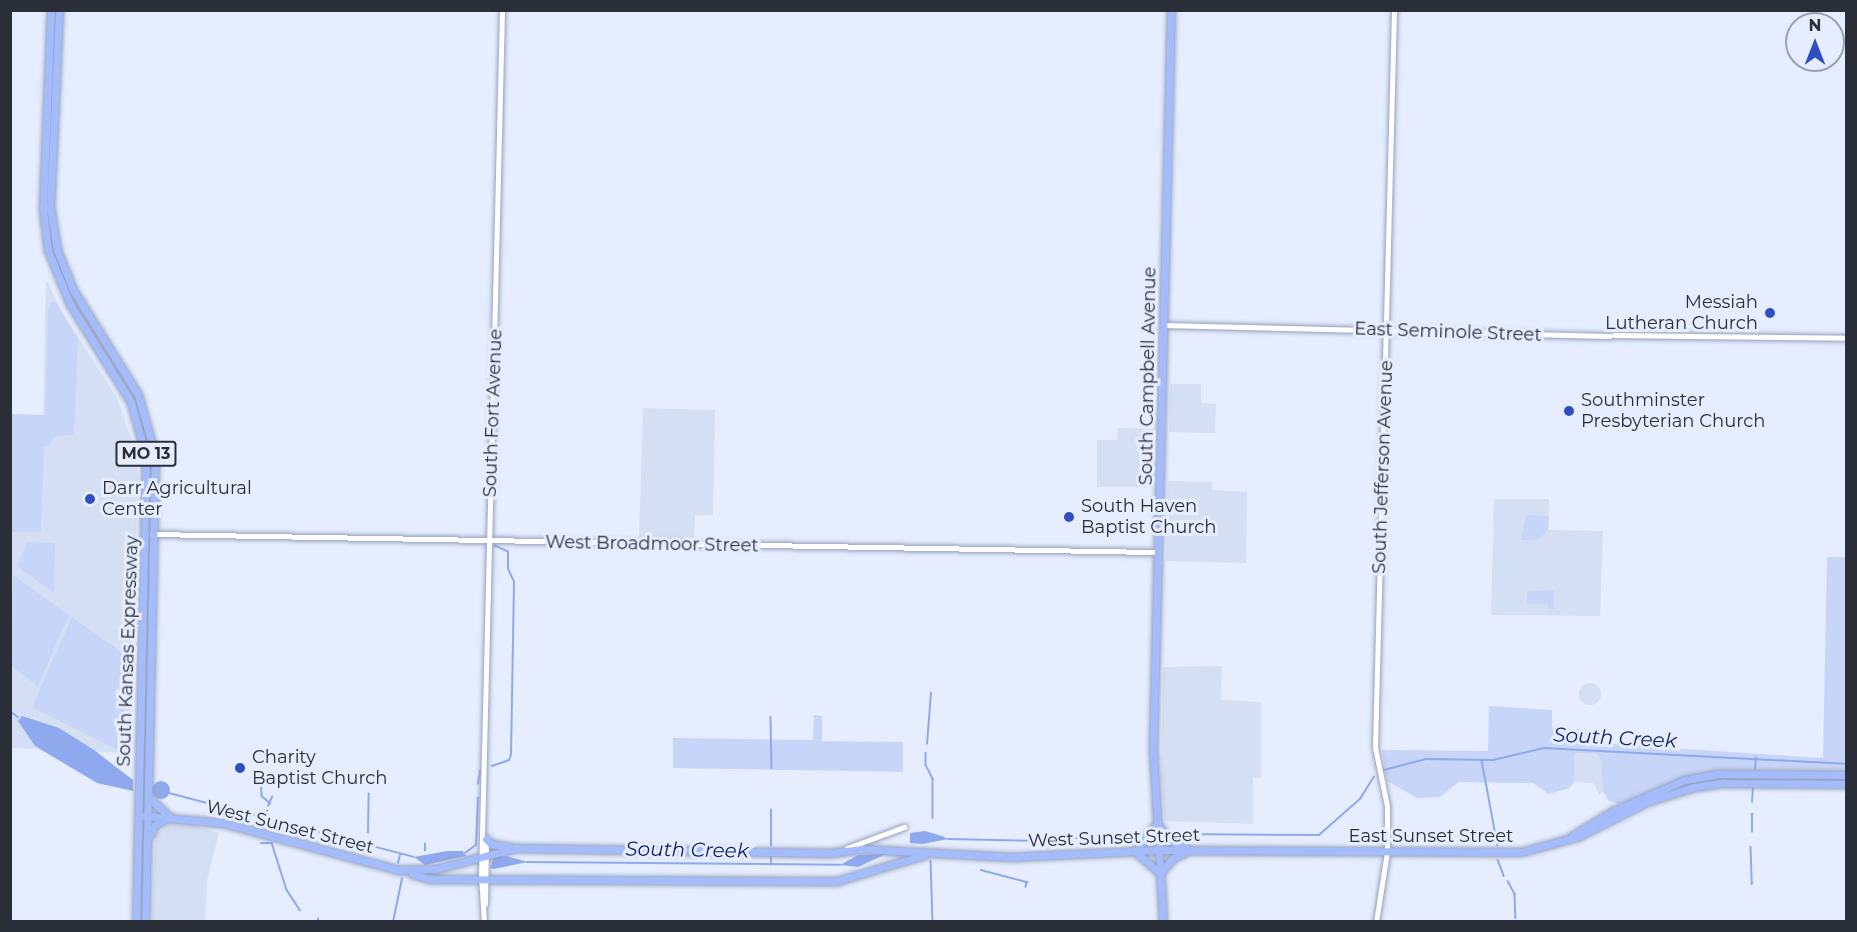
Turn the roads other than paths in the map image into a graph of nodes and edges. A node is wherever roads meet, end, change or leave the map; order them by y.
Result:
1 (51, 10) edge
2 (58, 10) edge
3 (502, 10) edge
4 (1171, 10) edge
5 (1394, 10) edge
6 (1164, 325) junction
7 (1387, 329) junction
8 (1846, 338) edge
9 (150, 534) junction
10 (489, 540) junction
11 (1158, 552) junction
12 (1846, 775) edge
13 (1846, 783) edge
14 (147, 795) junction
15 (138, 816) junction
16 (147, 816) junction
17 (485, 816) junction
18 (169, 817) junction
19 (1157, 824) junction
20 (904, 827) dead end
21 (1570, 837) junction
22 (486, 839) junction
23 (146, 842) junction
24 (516, 848) junction
25 (1159, 850) junction
26 (1189, 850) junction
27 (1290, 850) joint
28 (1135, 851) junction
29 (1387, 852) junction
30 (830, 853) junction
31 (939, 853) junction
32 (484, 855) junction
33 (398, 870) junction
34 (1160, 873) junction
35 (483, 876) junction
36 (136, 921) edge
37 (145, 921) edge
38 (1163, 921) edge
39 (1376, 921) edge

1 - 9 main road, South Kansas Expressway / MO 13
2 - 9 main road, South Kansas Expressway / MO 13
3 - 10 street, South Fort Avenue
4 - 6 main road, South Campbell Avenue
5 - 7 street, South Jefferson Avenue
6 - 7 street, East Seminole Street
6 - 11 main road, South Campbell Avenue
7 - 8 street, East Seminole Street
7 - 29 street, South Jefferson Avenue
9 - 10 street, West Broadmoor Street
9 - 14 main road, South Kansas Expressway / MO 13
9 - 15 main road, South Kansas Expressway / MO 13
10 - 11 street, West Broadmoor Street
10 - 17 street, South Fort Avenue
11 - 19 main road, South Campbell Avenue
12 - 21 main road, East Sunset Street
13 - 21 main road, East Sunset Street
14 - 16 main road, South Kansas Expressway / MO 13
14 - 18 main road
15 - 16 main road, West Sunset Street
15 - 36 main road, South Kansas Expressway / MO 13
16 - 18 main road, West Sunset Street
16 - 23 main road, South Kansas Expressway / MO 13
17 - 22 street, South Fort Avenue
17 - 32 street, South Fort Avenue
18 - 23 main road
18 - 33 main road, West Sunset Street
19 - 25 main road, South Campbell Avenue
19 - 26 main road
19 - 28 main road
20 - 30 street
21 - 29 main road, East Sunset Street
22 - 24 main road
22 - 32 street, South Fort Avenue
23 - 37 main road, South Kansas Expressway / MO 13
24 - 30 main road, West Sunset Street
24 - 32 main road, West Sunset Street
25 - 26 main road, West Sunset Street
25 - 28 main road, West Sunset Street
25 - 34 main road, South Campbell Avenue
26 - 27 main road, West Sunset Street
26 - 34 main road
27 - 29 main road, East Sunset Street
28 - 31 main road, West Sunset Street
28 - 34 main road
29 - 39 street, South Jefferson Avenue
30 - 31 main road, West Sunset Street
31 - 35 main road, West Sunset Street
32 - 33 main road, West Sunset Street
32 - 35 street, South Fort Avenue
33 - 35 main road, West Sunset Street
34 - 38 main road, South Campbell Avenue
35 - 35 street, South Fort Avenue

